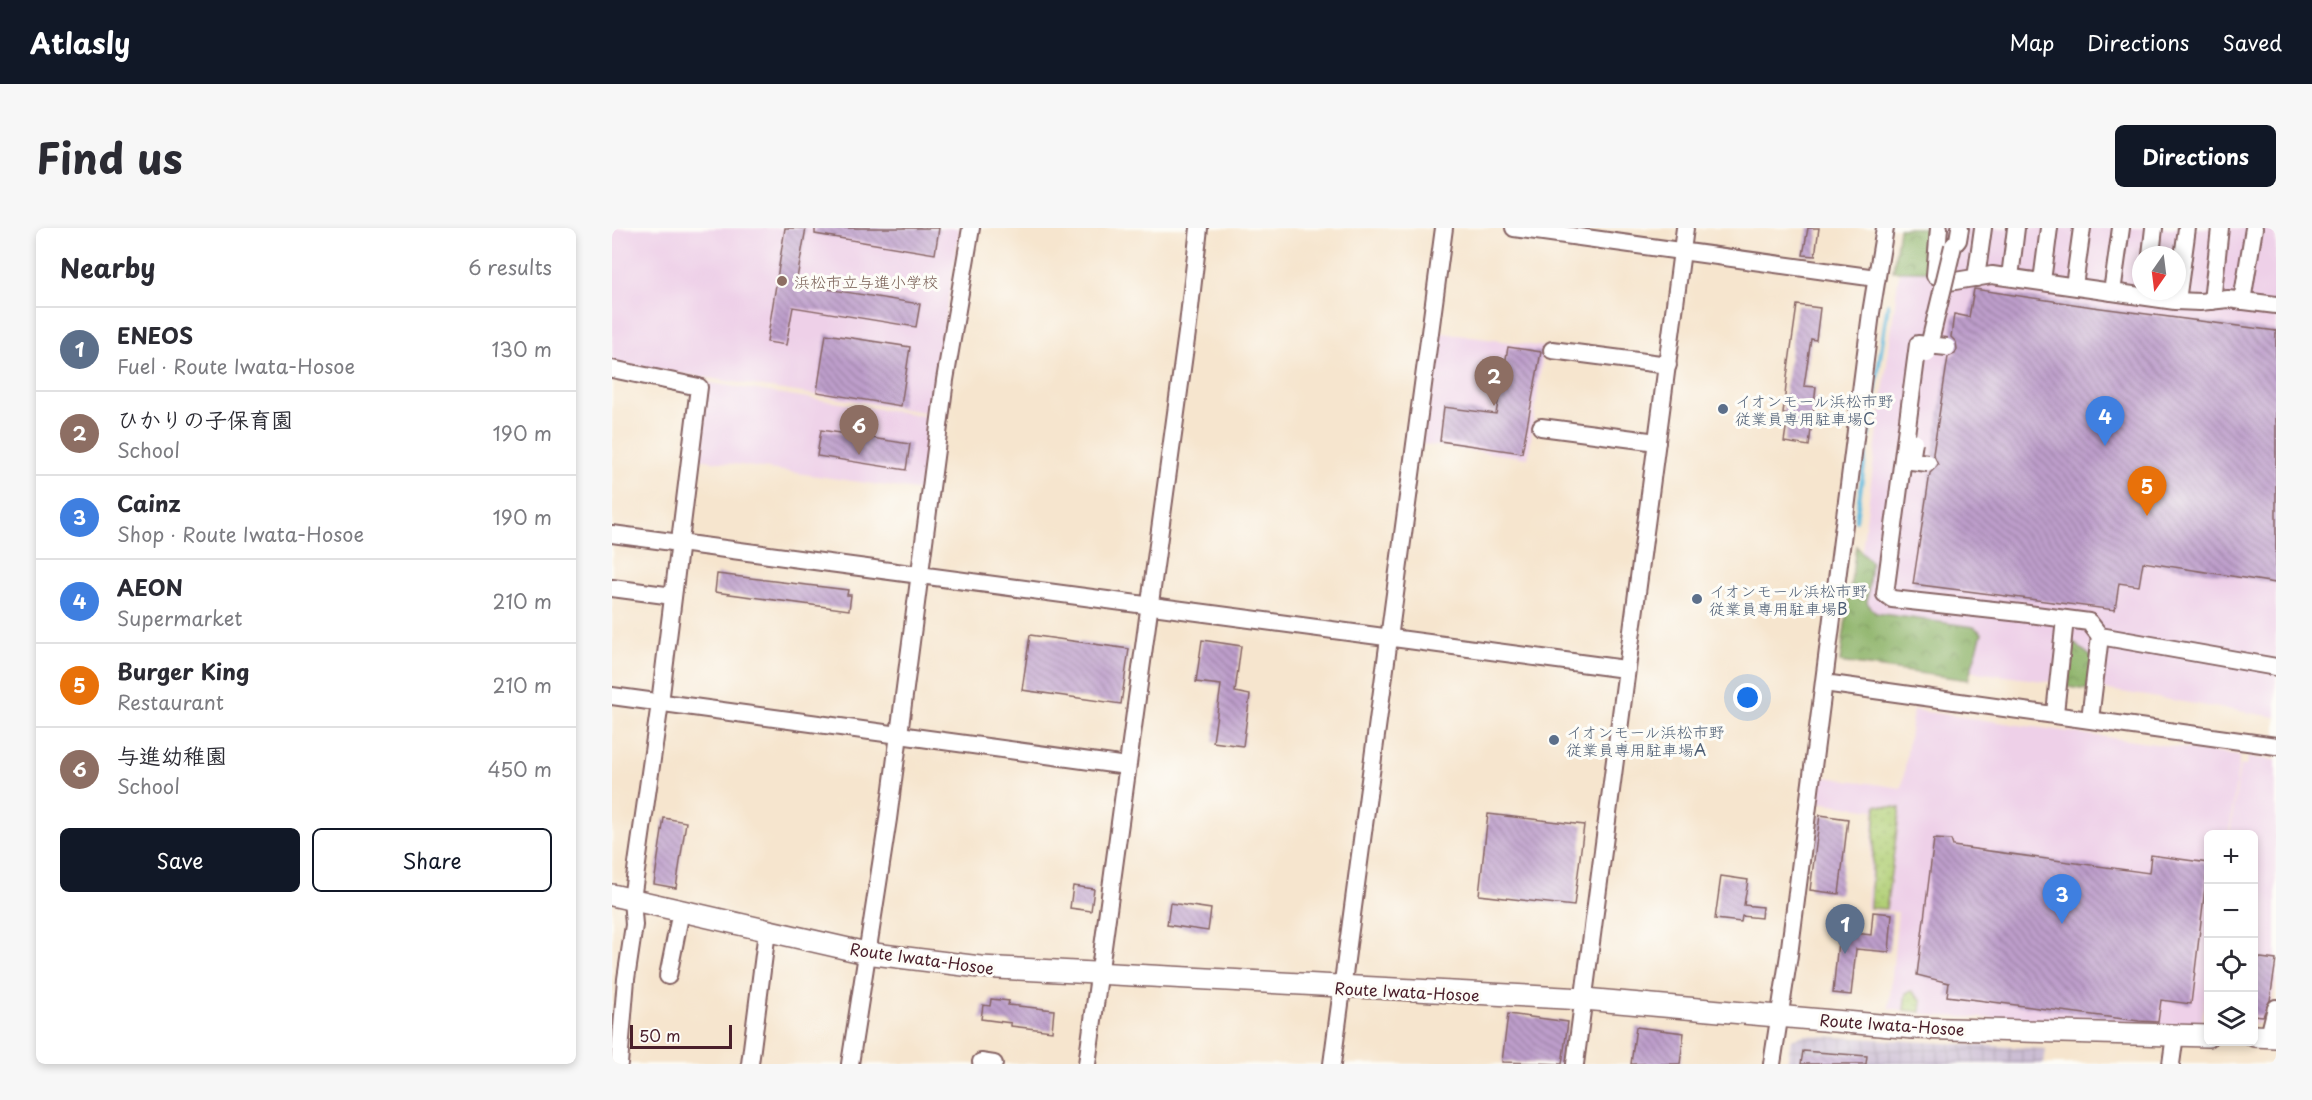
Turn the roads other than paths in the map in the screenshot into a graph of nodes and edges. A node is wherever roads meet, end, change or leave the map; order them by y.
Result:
1 (971, 228) edge
2 (1199, 228) edge
3 (1444, 228) edge
4 (1514, 228) edge
5 (1685, 228) edge
6 (1885, 228) edge
7 (1939, 228) edge
8 (1951, 228) edge
9 (1960, 228) edge
10 (1983, 228) edge
11 (2016, 228) edge
12 (2049, 228) edge
13 (2082, 228) edge
14 (2121, 228) edge
15 (2154, 228) edge
16 (2187, 228) edge
17 (2220, 228) edge
18 (2254, 228) edge
19 (1953, 246) junction
20 (2152, 246) edge
21 (1682, 251) junction
22 (2010, 277) junction
23 (1876, 278) junction
24 (1972, 279) junction
25 (2042, 281) junction
26 (2074, 286) junction
27 (2112, 292) junction
28 (2132, 293) edge
29 (2173, 300) edge
30 (2177, 301) junction
31 (2212, 301) junction
32 (2242, 301) junction
33 (2276, 304) edge
34 (1947, 347) dead end
35 (1552, 350) dead end
36 (1668, 365) junction
37 (612, 369) edge
38 (1541, 427) dead end
39 (1657, 442) junction
40 (1928, 464) dead end
41 (612, 534) edge
42 (679, 543) junction
43 (919, 575) junction
44 (612, 588) edge
45 (673, 596) junction
46 (1149, 604) junction
47 (2065, 619) junction
48 (1389, 636) junction
49 (2100, 636) junction
50 (2276, 667) edge
51 (1625, 669) junction
52 (1824, 682) junction
53 (612, 696) edge
54 (660, 703) junction
55 (2055, 713) junction
56 (2090, 719) junction
57 (898, 735) junction
58 (2276, 746) edge
59 (1127, 766) junction
60 (622, 897) edge
61 (681, 911) junction
62 (767, 931) junction
63 (866, 953) junction
64 (1099, 974) junction
65 (668, 976) dead end
66 (1341, 988) junction
67 (1584, 999) junction
68 (2276, 1008) edge
69 (1779, 1016) junction
70 (2175, 1035) junction
71 (2204, 1036) edge
72 (2266, 1036) edge
73 (619, 1064) edge
74 (750, 1064) edge
75 (850, 1064) edge
76 (1087, 1064) edge
77 (1332, 1064) edge
78 (1575, 1064) edge
79 (1772, 1064) edge
80 (2171, 1064) edge

1 - 43 street
2 - 46 street
3 - 48 street
4 - 21 street
5 - 21 street
6 - 23 street
7 - 24 street
8 - 19 street
9 - 19 street
10 - 24 street
11 - 22 street
12 - 25 street
13 - 26 street
14 - 27 street
15 - 20 street
16 - 30 street
17 - 31 street
18 - 32 street
19 - 40 street, bridge
21 - 23 street
21 - 36 street
22 - 24 street
22 - 25 street
23 - 52 street
25 - 26 street
26 - 27 street
27 - 28 street
29 - 30 street
30 - 31 street
31 - 32 street
32 - 33 street
34 - 47 street, bridge
35 - 36 street
36 - 39 street
37 - 42 street
38 - 39 street
39 - 51 street
41 - 42 street
42 - 43 street
42 - 45 street
43 - 46 street
43 - 57 street
44 - 45 street
45 - 54 street
46 - 48 street
46 - 59 street
47 - 49 street
47 - 55 street
48 - 51 street
48 - 66 street
49 - 50 street
49 - 56 street
51 - 67 street
52 - 55 street
52 - 69 street
53 - 54 street
54 - 57 street
54 - 60 street
55 - 56 street
56 - 58 street
57 - 59 street
57 - 63 street
59 - 64 street
60 - 61 main road, Route Iwata-Hosoe
60 - 73 street
61 - 62 main road, Route Iwata-Hosoe
61 - 65 street
62 - 63 main road, Route Iwata-Hosoe
62 - 74 street
63 - 64 main road, Route Iwata-Hosoe
63 - 75 street
64 - 66 main road, Route Iwata-Hosoe
64 - 76 street
66 - 67 main road, Route Iwata-Hosoe
66 - 77 street
67 - 69 main road, Route Iwata-Hosoe
67 - 78 street
68 - 72 street
69 - 70 main road, Route Iwata-Hosoe
69 - 79 street
70 - 71 main road, Route Iwata-Hosoe
70 - 80 street

